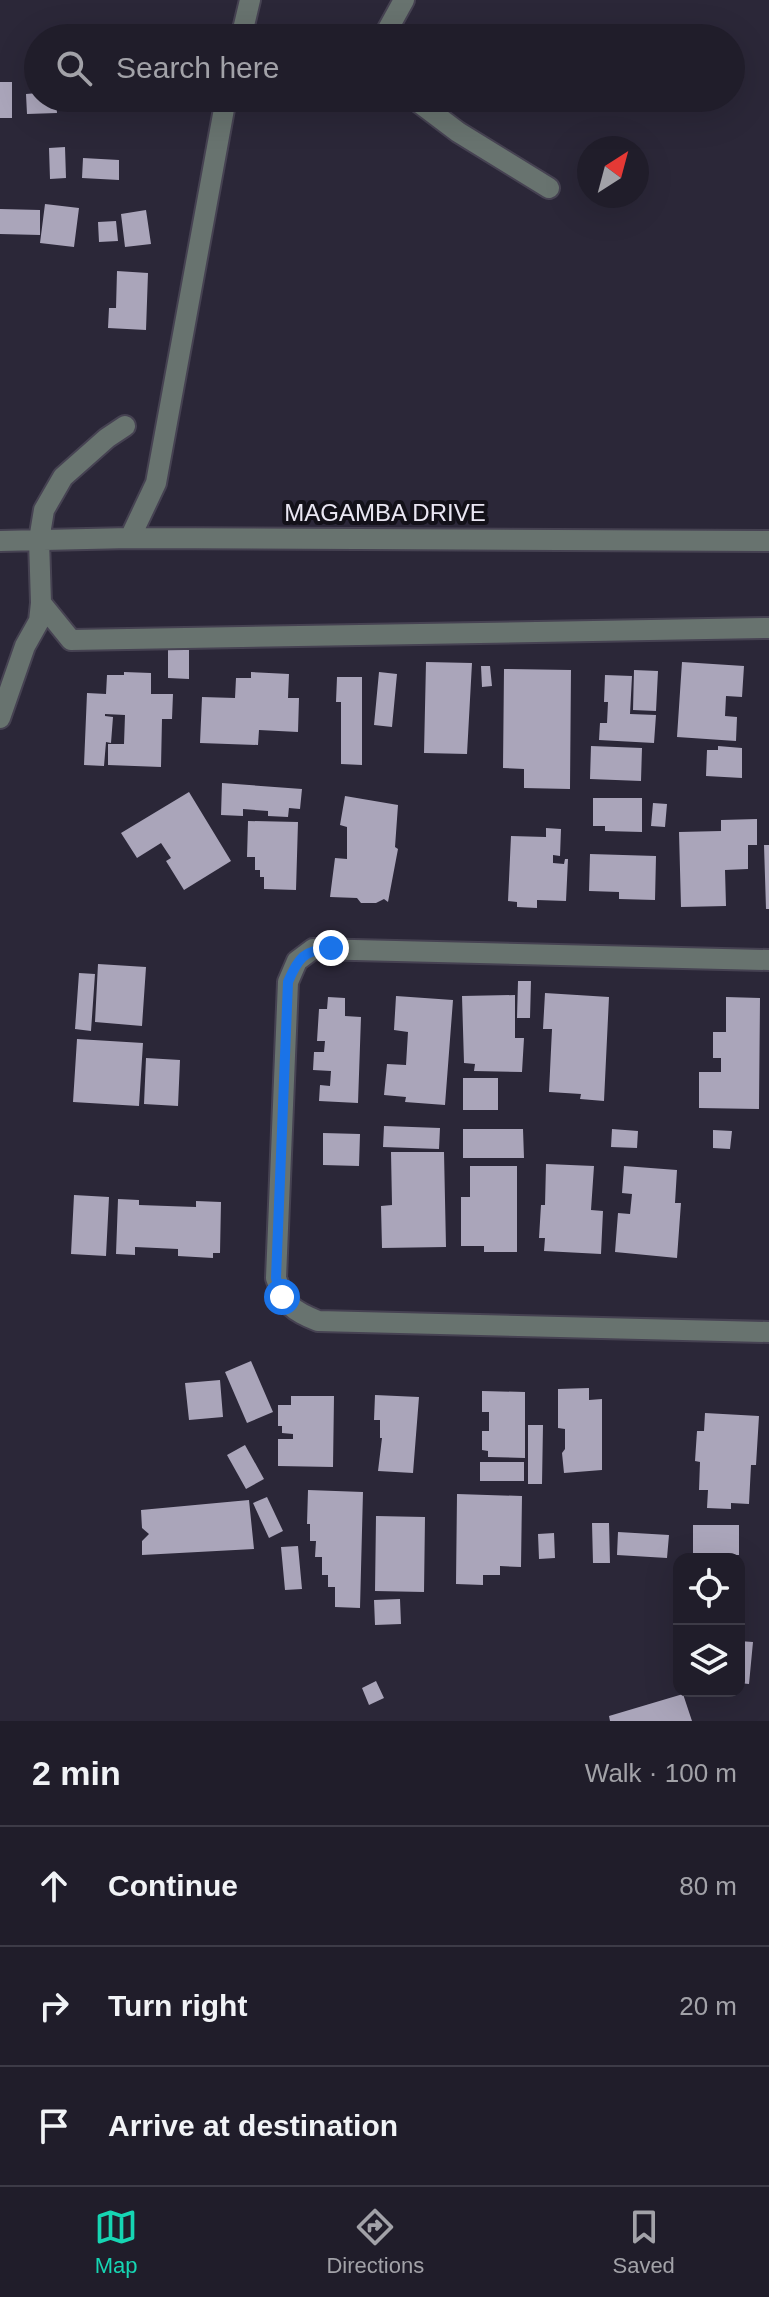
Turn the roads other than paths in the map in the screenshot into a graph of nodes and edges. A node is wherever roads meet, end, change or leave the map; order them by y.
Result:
1 (250, 0) edge
2 (404, 0) edge
3 (244, 24) edge
4 (391, 24) edge
5 (223, 112) edge
6 (432, 112) edge
7 (549, 188) dead end
8 (125, 426) dead end
9 (0, 525) edge
10 (130, 538) junction
11 (39, 540) junction
12 (0, 541) edge
13 (769, 541) edge
14 (41, 603) junction
15 (769, 628) edge
16 (0, 718) edge
17 (769, 960) edge
18 (769, 1332) edge

1 - 3 street
2 - 4 street
5 - 10 street
6 - 7 street
8 - 11 street
9 - 11 street
10 - 11 street, MAGAMBA DRIVE
10 - 13 street, MAGAMBA DRIVE
11 - 12 street, MAGAMBA DRIVE
11 - 14 street
14 - 15 street
14 - 16 street
17 - 18 street

